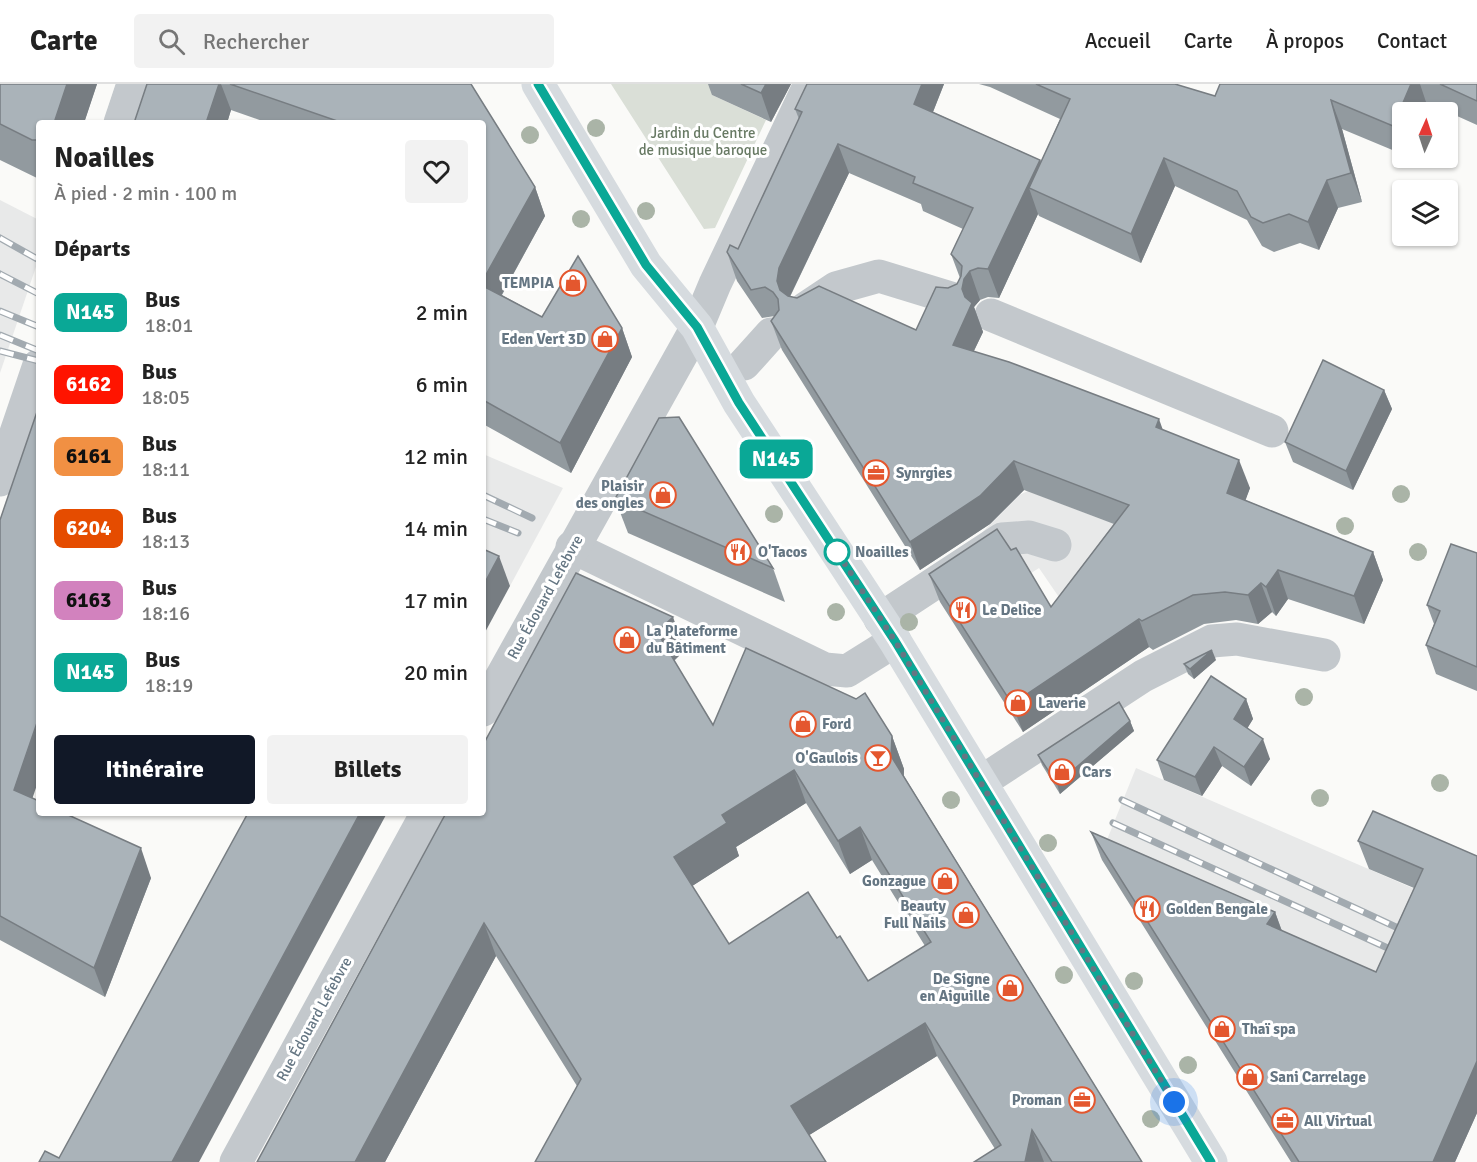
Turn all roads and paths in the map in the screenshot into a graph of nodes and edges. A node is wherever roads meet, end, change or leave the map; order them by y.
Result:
1 (133, 84) edge
2 (538, 84) edge
3 (810, 84) edge
4 (121, 120) edge
5 (954, 299) edge
6 (806, 308) edge
7 (991, 315) dead end
8 (697, 327) junction
9 (771, 334) edge
10 (744, 364) dead end
11 (34, 379) edge
12 (1272, 431) dead end
13 (0, 480) edge
14 (1055, 545) dead end
15 (572, 547) junction
16 (887, 630) junction
17 (1324, 655) dead end
18 (486, 705) edge
19 (981, 782) junction
20 (425, 816) edge
21 (236, 1162) edge
22 (1211, 1162) edge

1 - 4 street
2 - 8 main road
3 - 8 street, Rue Édouard Lefebvre
5 - 6 street
7 - 12 street
8 - 15 street, Rue Édouard Lefebvre
8 - 16 main road
9 - 10 street
11 - 13 street
14 - 16 street
15 - 16 street
15 - 18 street, Rue Édouard Lefebvre
16 - 19 main road
17 - 19 street
19 - 22 main road
20 - 21 street, Rue Édouard Lefebvre

